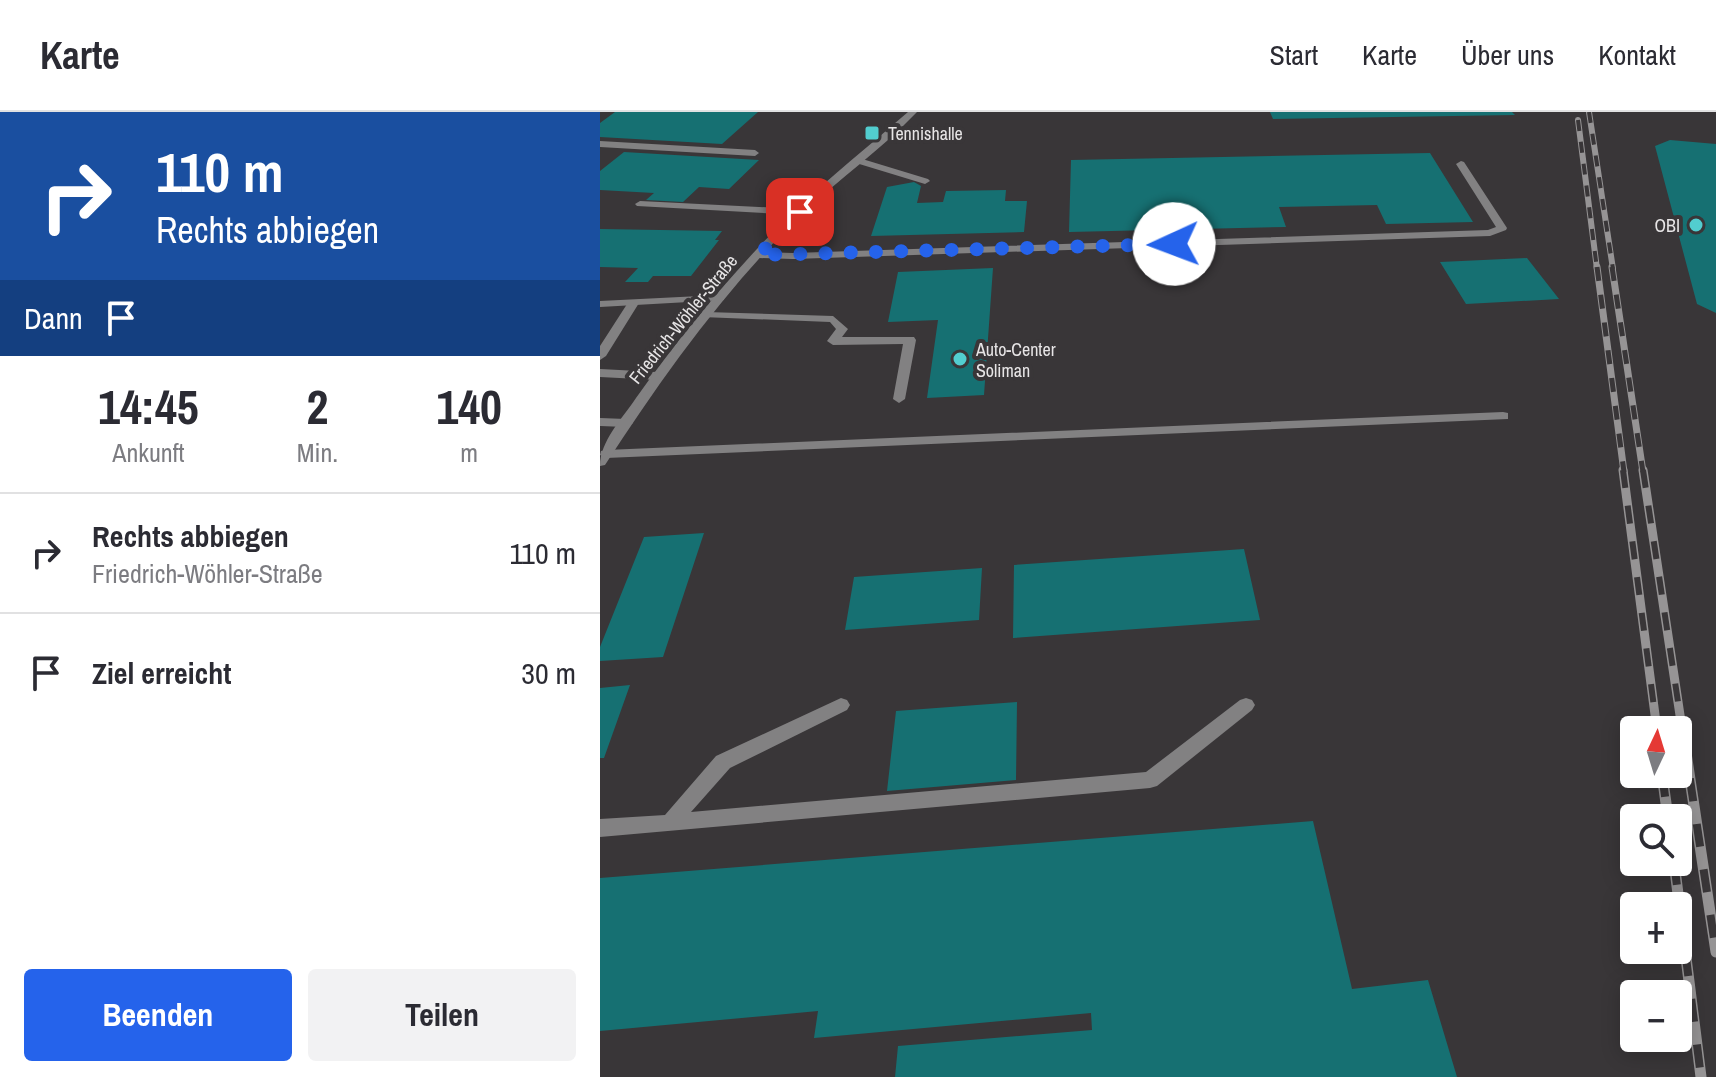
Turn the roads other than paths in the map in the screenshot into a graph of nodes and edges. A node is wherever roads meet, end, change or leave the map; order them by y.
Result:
1 (913, 112) edge
2 (600, 144) edge
3 (755, 153) dead end
4 (859, 161) junction
5 (1461, 164) dead end
6 (925, 181) dead end
7 (640, 204) dead end
8 (800, 212) junction
9 (759, 255) junction
10 (720, 298) junction
11 (633, 303) junction
12 (600, 304) edge
13 (706, 315) junction
14 (600, 356) edge
15 (600, 373) edge
16 (658, 376) junction
17 (899, 399) dead end
18 (1503, 416) dead end
19 (600, 422) edge
20 (626, 423) junction
21 (603, 458) edge
22 (841, 705) dead end
23 (1246, 705) dead end
24 (670, 823) junction
25 (600, 828) edge

1 - 4 street, Friedrich-Wöhler-Straße
2 - 3 street
4 - 6 street
4 - 8 street, Friedrich-Wöhler-Straße
5 - 9 street
7 - 8 street
8 - 9 street, Friedrich-Wöhler-Straße
9 - 10 street, Friedrich-Wöhler-Straße
10 - 11 street
10 - 13 street, Friedrich-Wöhler-Straße
11 - 12 street
11 - 14 street
13 - 16 street, Friedrich-Wöhler-Straße
13 - 17 street
15 - 16 street
16 - 20 street, Friedrich-Wöhler-Straße
18 - 21 street
19 - 20 street
20 - 21 street, Friedrich-Wöhler-Straße
22 - 24 street
23 - 24 street
24 - 25 street

